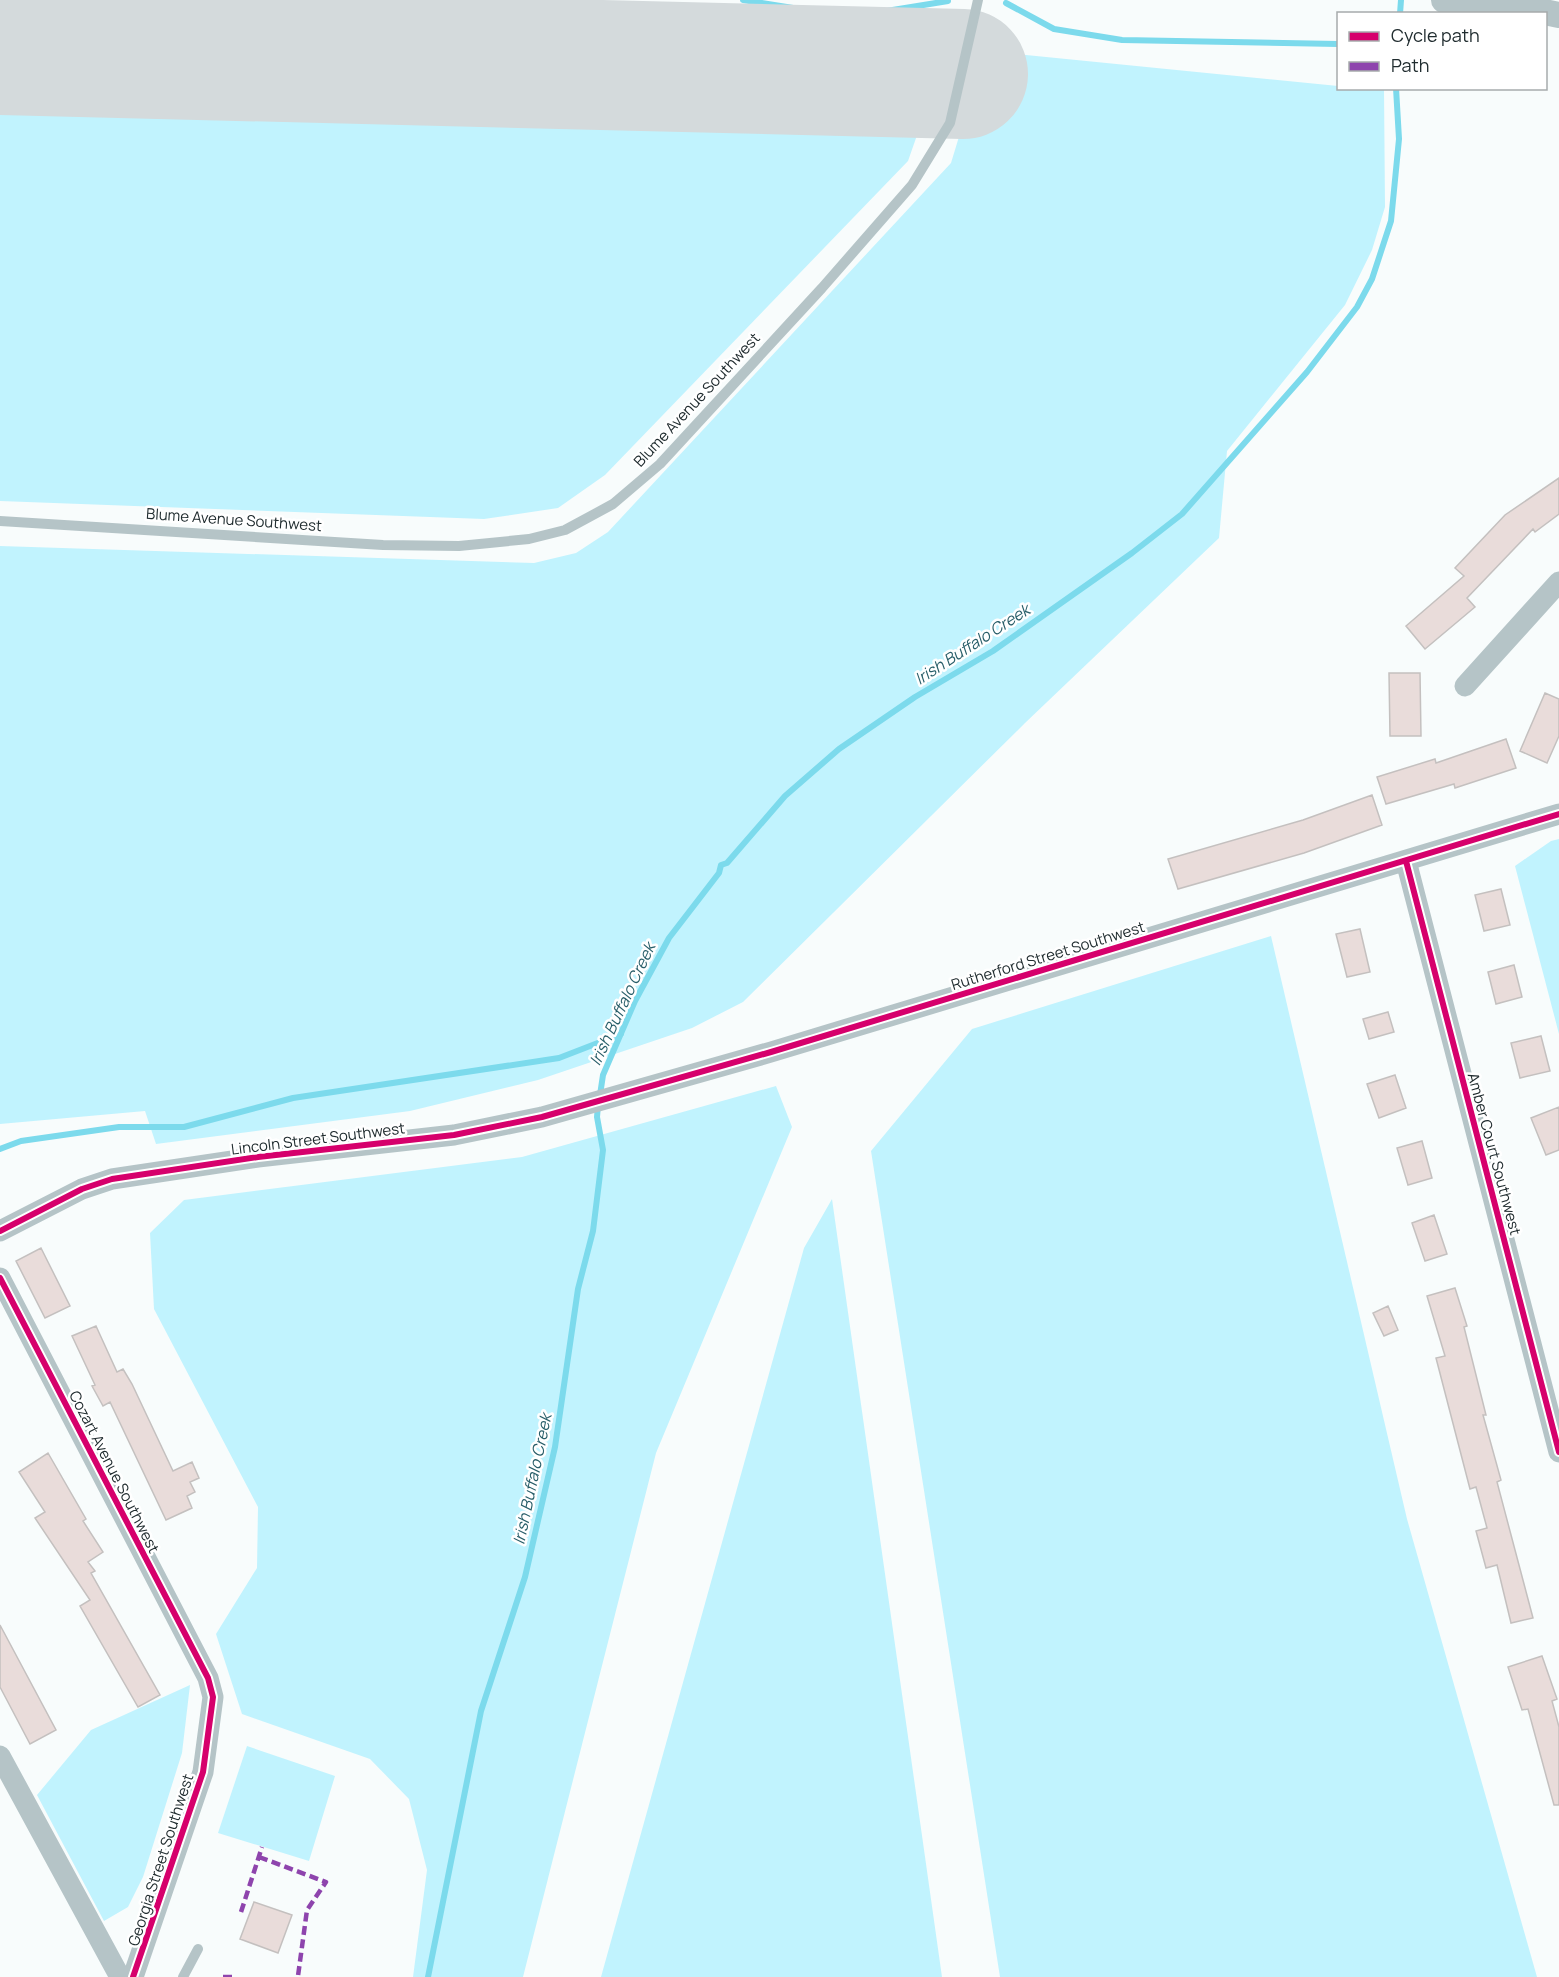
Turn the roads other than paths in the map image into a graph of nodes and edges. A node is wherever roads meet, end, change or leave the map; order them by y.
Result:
1 (978, 0) edge
2 (1444, 0) edge
3 (1541, 12) edge
4 (0, 521) edge
5 (1559, 582) edge
6 (1465, 686) dead end
7 (1559, 814) edge
8 (1406, 861) junction
9 (542, 1117) joint
10 (0, 1231) edge
11 (0, 1278) edge
12 (1559, 1452) edge
13 (208, 1678) joint
14 (0, 1756) edge
15 (198, 1949) dead end
16 (133, 1976) edge
17 (183, 1977) edge

1 - 4 lane, Blume Avenue Southwest
2 - 3 street
5 - 6 street
7 - 8 street, Rutherford Street Southwest
8 - 9 street, Rutherford Street Southwest
8 - 12 street, Amber Court Southwest
9 - 10 street, Lincoln Street Southwest
11 - 13 street, Cozart Avenue Southwest
13 - 16 street, Georgia Street Southwest
14 - 16 street
15 - 17 lane

